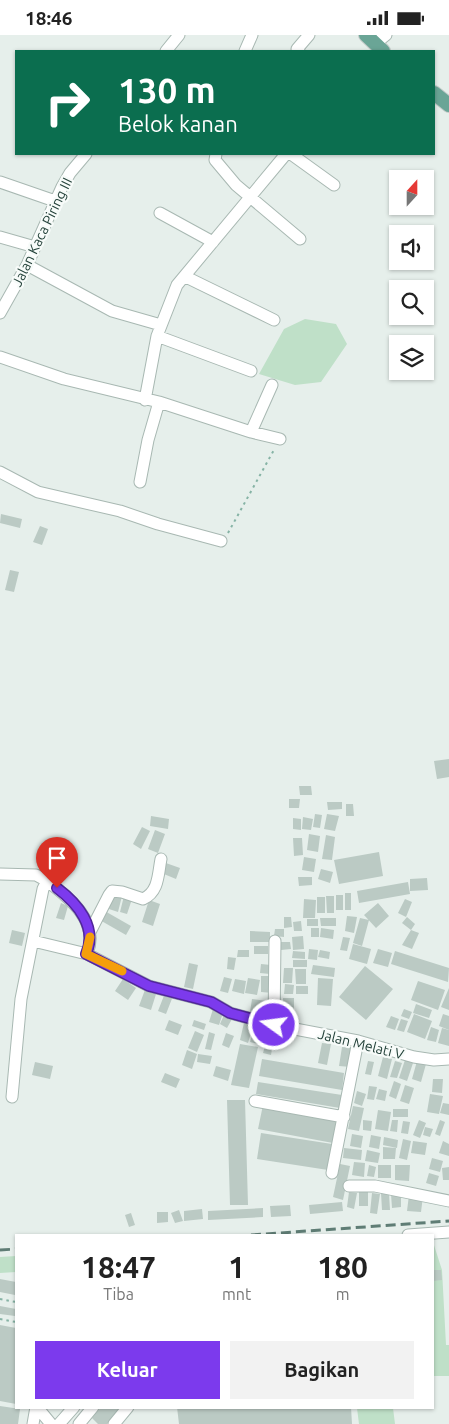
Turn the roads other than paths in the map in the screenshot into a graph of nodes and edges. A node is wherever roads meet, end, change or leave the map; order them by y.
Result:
1 (179, 35) edge
2 (252, 35) edge
3 (309, 35) edge
4 (167, 50) edge
5 (245, 50) edge
6 (298, 50) edge
7 (435, 94) edge
8 (449, 105) edge
9 (85, 155) edge
10 (216, 155) edge
11 (285, 155) edge
12 (292, 155) edge
13 (0, 182) edge
14 (334, 185) dead end
15 (250, 197) junction
16 (56, 201) junction
17 (160, 213) dead end
18 (0, 237) edge
19 (300, 239) dead end
20 (213, 242) junction
21 (35, 247) junction
22 (27, 265) junction
23 (186, 277) junction
24 (0, 313) edge
25 (274, 320) dead end
26 (158, 330) junction
27 (0, 357) edge
28 (251, 371) dead end
29 (272, 385) dead end
30 (145, 400) junction
31 (159, 402) junction
32 (251, 432) junction
33 (280, 439) road end
34 (0, 472) edge
35 (140, 482) dead end
36 (221, 541) road end
37 (161, 859) dead end
38 (0, 874) edge
39 (47, 881) junction
40 (90, 932) junction
41 (33, 941) junction
42 (275, 941) dead end
43 (86, 954) junction
44 (274, 1025) junction
45 (358, 1041) junction
46 (449, 1059) edge
47 (12, 1097) dead end
48 (256, 1101) dead end
49 (344, 1117) junction
50 (332, 1173) dead end
51 (349, 1186) dead end
52 (449, 1201) edge
53 (449, 1232) edge
54 (422, 1234) edge
55 (36, 1409) edge
56 (37, 1409) edge
57 (72, 1409) edge
58 (91, 1409) edge
59 (126, 1409) edge
60 (33, 1424) edge
61 (51, 1424) edge
62 (59, 1424) edge
63 (78, 1424) edge
64 (114, 1424) edge

1 - 4 street
2 - 5 street
3 - 6 street
7 - 8 main road
9 - 16 street, Jalan Kaca Piring III
10 - 15 street
11 - 15 street
12 - 14 street
13 - 16 street
15 - 19 street
15 - 20 street
16 - 21 street, Jalan Kaca Piring III
17 - 20 street
18 - 21 street
20 - 23 street
21 - 22 street, Jalan Kaca Piring III
22 - 24 street, Jalan Kaca Piring III
22 - 26 street
23 - 25 street
23 - 26 street
26 - 28 street
26 - 30 street
27 - 30 street
29 - 32 street
30 - 31 street
31 - 32 street
31 - 35 street
32 - 33 street
34 - 36 street
37 - 40 street
38 - 39 street
39 - 40 street
39 - 41 street
40 - 43 street
41 - 43 street, Jalan Melati V
41 - 47 street
42 - 44 street
43 - 44 street, Jalan Melati V
44 - 45 street, Jalan Melati V
45 - 46 street, Jalan Melati V
45 - 49 street
48 - 49 street
49 - 50 street
51 - 52 street
53 - 54 street
55 - 60 street
56 - 61 street
57 - 62 street
58 - 63 street
59 - 64 street

